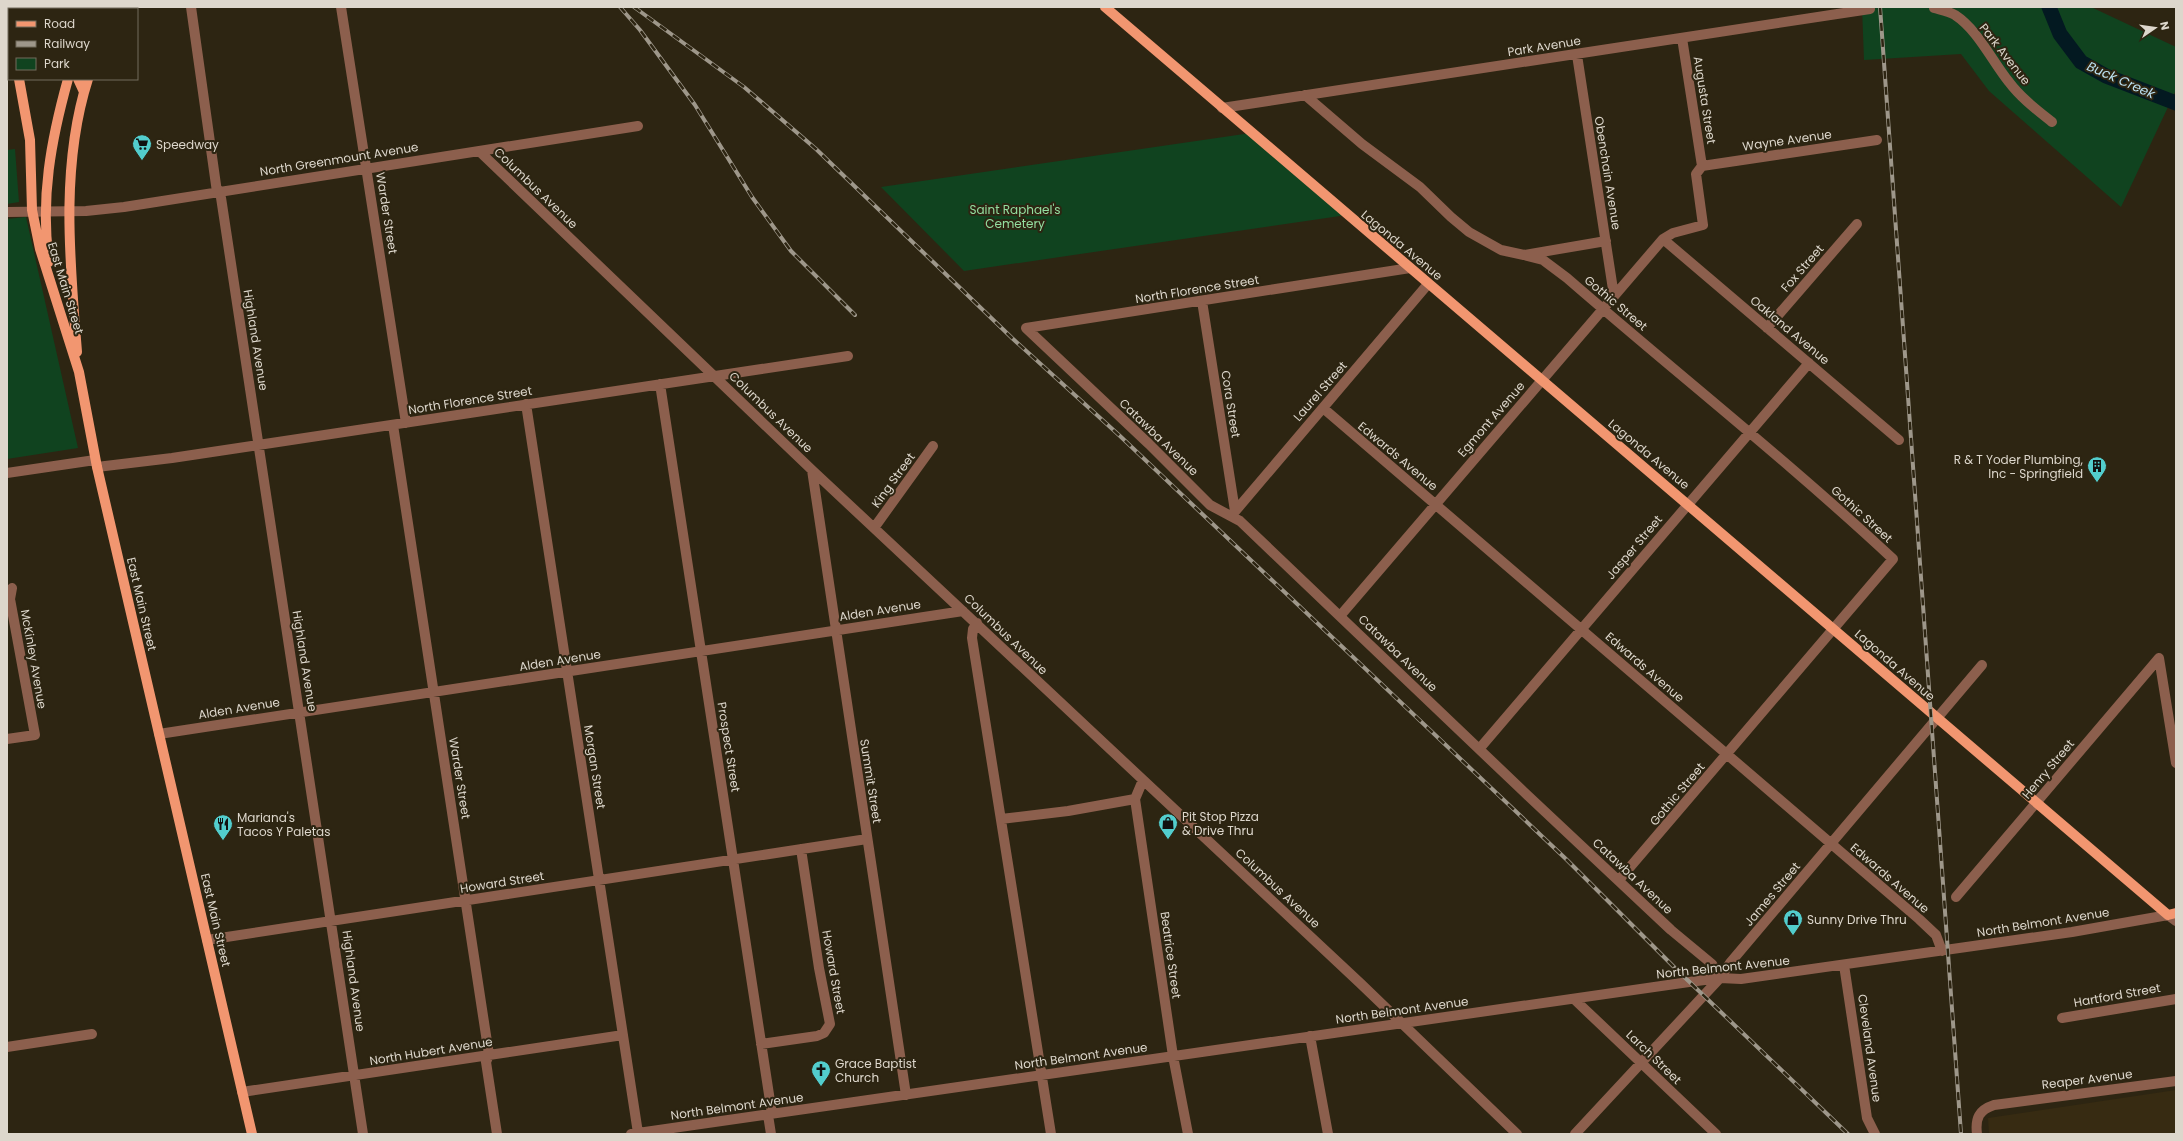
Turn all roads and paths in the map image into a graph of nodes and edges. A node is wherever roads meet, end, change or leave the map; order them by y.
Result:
1 (191, 7) edge
2 (341, 7) edge
3 (1105, 7) edge
4 (1934, 8) edge
5 (1870, 9) dead end
6 (1682, 38) junction
7 (1577, 54) junction
8 (19, 80) edge
9 (68, 80) edge
10 (78, 80) edge
11 (88, 80) edge
12 (84, 92) junction
13 (1305, 95) junction
14 (1222, 108) junction
15 (2052, 122) dead end
16 (638, 126) dead end
17 (1877, 140) dead end
18 (479, 151) junction
19 (1702, 166) junction
20 (367, 168) junction
21 (219, 191) junction
22 (32, 210) junction
23 (45, 210) junction
24 (69, 211) junction
25 (7, 212) edge
26 (1857, 224) dead end
27 (1663, 239) junction
28 (1606, 241) junction
29 (1524, 255) junction
30 (1410, 268) junction
31 (1428, 284) junction
32 (52, 288) junction
33 (1614, 296) junction
34 (1202, 301) junction
35 (1603, 310) junction
36 (1767, 328) junction
37 (1054, 354) joint
38 (848, 356) dead end
39 (1809, 363) junction
40 (79, 372) junction
41 (715, 375) junction
42 (1542, 380) junction
43 (660, 384) junction
44 (526, 404) junction
45 (1322, 408) junction
46 (406, 422) junction
47 (393, 424) junction
48 (1749, 432) junction
49 (1899, 440) dead end
50 (259, 445) junction
51 (933, 446) dead end
52 (96, 463) junction
53 (812, 470) junction
54 (7, 474) edge
55 (1688, 504) junction
56 (1435, 505) junction
57 (1233, 513) junction
58 (874, 528) junction
59 (12, 588) dead end
60 (964, 611) junction
61 (1340, 616) junction
62 (977, 623) junction
63 (1581, 629) junction
64 (1834, 629) junction
65 (835, 630) junction
66 (701, 651) junction
67 (1982, 665) dead end
68 (568, 672) junction
69 (434, 692) junction
70 (300, 712) junction
71 (1938, 719) junction
72 (160, 734) junction
73 (7, 739) edge
74 (1480, 748) junction
75 (1727, 755) junction
76 (2176, 763) edge
77 (1143, 780) junction
78 (1135, 799) junction
79 (2037, 802) junction
80 (1001, 819) junction
81 (867, 839) junction
82 (1831, 844) junction
83 (802, 849) junction
84 (733, 860) junction
85 (600, 880) junction
86 (1619, 880) junction
87 (1956, 897) dead end
88 (466, 901) junction
89 (2173, 917) edge
90 (332, 921) junction
91 (207, 940) junction
92 (1942, 951) junction
93 (1844, 965) junction
94 (1720, 978) junction
95 (1574, 999) junction
96 (2176, 999) edge
97 (2062, 1018) dead end
98 (1402, 1023) junction
99 (92, 1034) dead end
100 (623, 1034) junction
101 (1310, 1036) junction
102 (761, 1044) junction
103 (7, 1047) edge
104 (489, 1055) junction
105 (1173, 1056) junction
106 (1641, 1063) junction
107 (355, 1075) junction
108 (1040, 1076) junction
109 (2176, 1081) edge
110 (242, 1092) junction
111 (906, 1095) junction
112 (769, 1116) junction
113 (661, 1132) edge
114 (252, 1134) edge
115 (363, 1134) edge
116 (497, 1134) edge
117 (634, 1134) edge
118 (771, 1134) edge
119 (1051, 1134) edge
120 (1188, 1134) edge
121 (1328, 1134) edge
122 (1517, 1134) edge
123 (1575, 1134) edge
124 (1716, 1134) edge
125 (1875, 1134) edge
126 (1978, 1134) edge

1 - 21 street, Highland Avenue
2 - 20 street, Warder Street
3 - 14 main road, Lagonda Avenue
4 - 15 street, Park Avenue
5 - 6 street, Park Avenue
6 - 7 street, Park Avenue
6 - 19 street, Augusta Street
7 - 13 street, Park Avenue
7 - 28 street, Obenchain Avenue
8 - 22 main road, East Main Street
9 - 23 main road
10 - 12 main road
11 - 12 main road
12 - 24 main road
13 - 14 street, Park Avenue
13 - 29 street, Gothic Street
14 - 30 main road, Lagonda Avenue
16 - 18 street, North Greenmount Avenue
17 - 19 street, Wayne Avenue
18 - 20 street, North Greenmount Avenue
18 - 41 street, Columbus Avenue
19 - 27 street
20 - 21 street, North Greenmount Avenue
20 - 46 street, Warder Street
21 - 24 street, North Greenmount Avenue
21 - 50 street, Highland Avenue
22 - 23 street, North Greenmount Avenue
22 - 25 street, North Greenmount Avenue
22 - 32 main road, East Main Street
23 - 24 street, North Greenmount Avenue
23 - 32 main road
24 - 40 main road
26 - 36 street, Fox Street
27 - 33 street, Egmont Avenue
27 - 36 street, Oakland Avenue
28 - 29 street, Gothic Street
28 - 33 street, Obenchain Avenue
29 - 35 street, Gothic Street
30 - 31 main road, Lagonda Avenue
30 - 34 street, North Florence Street
31 - 42 main road, Lagonda Avenue
31 - 45 street, Laurel Street
32 - 40 main road, East Main Street
33 - 35 street, Egmont Avenue
34 - 37 street, North Florence Street
34 - 57 street, Cora Street
35 - 42 street, Egmont Avenue
35 - 48 street, Gothic Street
36 - 39 street, Oakland Avenue
37 - 57 street, Catawba Avenue
38 - 41 street, North Florence Street
39 - 48 street, Jasper Street
39 - 49 street, Oakland Avenue
40 - 52 main road, East Main Street
41 - 43 street, North Florence Street
41 - 53 street, Columbus Avenue
42 - 55 main road, Lagonda Avenue
42 - 56 street, Egmont Avenue
43 - 44 street, North Florence Street
43 - 66 street, Prospect Street
44 - 46 street, North Florence Street
44 - 68 street, Morgan Street
45 - 56 street, Edwards Avenue
45 - 57 street, Laurel Street
46 - 47 street, North Florence Street
47 - 50 street, North Florence Street
47 - 69 street, Warder Street
48 - 55 street, Jasper Street
48 - 64 street, Gothic Street
50 - 52 street, North Florence Street
50 - 70 street, Highland Avenue
51 - 58 street, King Street
52 - 54 street, North Florence Street
52 - 72 main road, East Main Street
53 - 58 street, Columbus Avenue
53 - 65 street, Summit Street
55 - 63 street, Jasper Street
55 - 64 main road, Lagonda Avenue
56 - 61 street, Egmont Avenue
56 - 63 street, Edwards Avenue
57 - 61 street, Catawba Avenue
58 - 60 street, Columbus Avenue
59 - 73 street, McKinley Avenue
60 - 62 street, Columbus Avenue
60 - 65 street, Alden Avenue
61 - 74 street, Catawba Avenue
62 - 77 street, Columbus Avenue
62 - 80 street
63 - 74 street, Jasper Street
63 - 75 street, Edwards Avenue
64 - 71 main road, Lagonda Avenue
64 - 75 street, Gothic Street
65 - 66 street, Alden Avenue
65 - 81 street, Summit Street
66 - 68 street, Alden Avenue
66 - 84 street, Prospect Street
67 - 71 street, James Street
68 - 69 street, Alden Avenue
68 - 85 street, Morgan Street
69 - 70 street, Alden Avenue
69 - 88 street, Warder Street
70 - 72 street, Alden Avenue
70 - 90 street, Highland Avenue
71 - 79 main road, Lagonda Avenue
71 - 82 street, James Street
72 - 91 main road, East Main Street
74 - 86 street, Catawba Avenue
75 - 82 street, Edwards Avenue
75 - 86 street, Gothic Street
76 - 79 street, Henry Street
77 - 78 street
77 - 98 street, Columbus Avenue
78 - 80 street
78 - 105 street, Beatrice Street
79 - 87 street, Henry Street
79 - 89 main road, Lagonda Avenue
80 - 108 street
81 - 83 street, Howard Street
81 - 111 street, Summit Street
82 - 92 street, Edwards Avenue
82 - 94 street, James Street
83 - 84 street, Howard Street
83 - 102 street, Howard Street
84 - 85 street, Howard Street
84 - 102 street, Prospect Street
85 - 88 street, Howard Street
85 - 100 street, Morgan Street
86 - 94 street, Catawba Avenue
88 - 90 street, Howard Street
88 - 104 street, Warder Street
89 - 92 street, North Belmont Avenue
90 - 91 street, Howard Street
90 - 107 street, Highland Avenue
91 - 110 main road, East Main Street
92 - 93 street, North Belmont Avenue
93 - 94 street, North Belmont Avenue
93 - 125 street, Cleveland Avenue
94 - 95 street, North Belmont Avenue
94 - 106 street, James Street
95 - 98 street, North Belmont Avenue
95 - 106 street, Larch Street
96 - 97 street, Hartford Street
98 - 101 street, North Belmont Avenue
98 - 122 street, Columbus Avenue
99 - 103 street
100 - 104 street, North Hubert Avenue
100 - 117 street, Morgan Street
101 - 105 street, North Belmont Avenue
101 - 121 street
102 - 112 street, Prospect Street
104 - 107 street, North Hubert Avenue
104 - 116 street, Warder Street
105 - 108 street, North Belmont Avenue
105 - 120 street, Beatrice Street
106 - 123 street, James Street
106 - 124 street, Larch Street
107 - 110 street, North Hubert Avenue
107 - 115 street, Highland Avenue
108 - 111 street, North Belmont Avenue
108 - 119 street
109 - 126 street, Reaper Avenue
110 - 114 main road, East Main Street
111 - 112 street, North Belmont Avenue
112 - 113 street, North Belmont Avenue
112 - 118 street, Prospect Street
113 - 117 street, North Belmont Avenue

